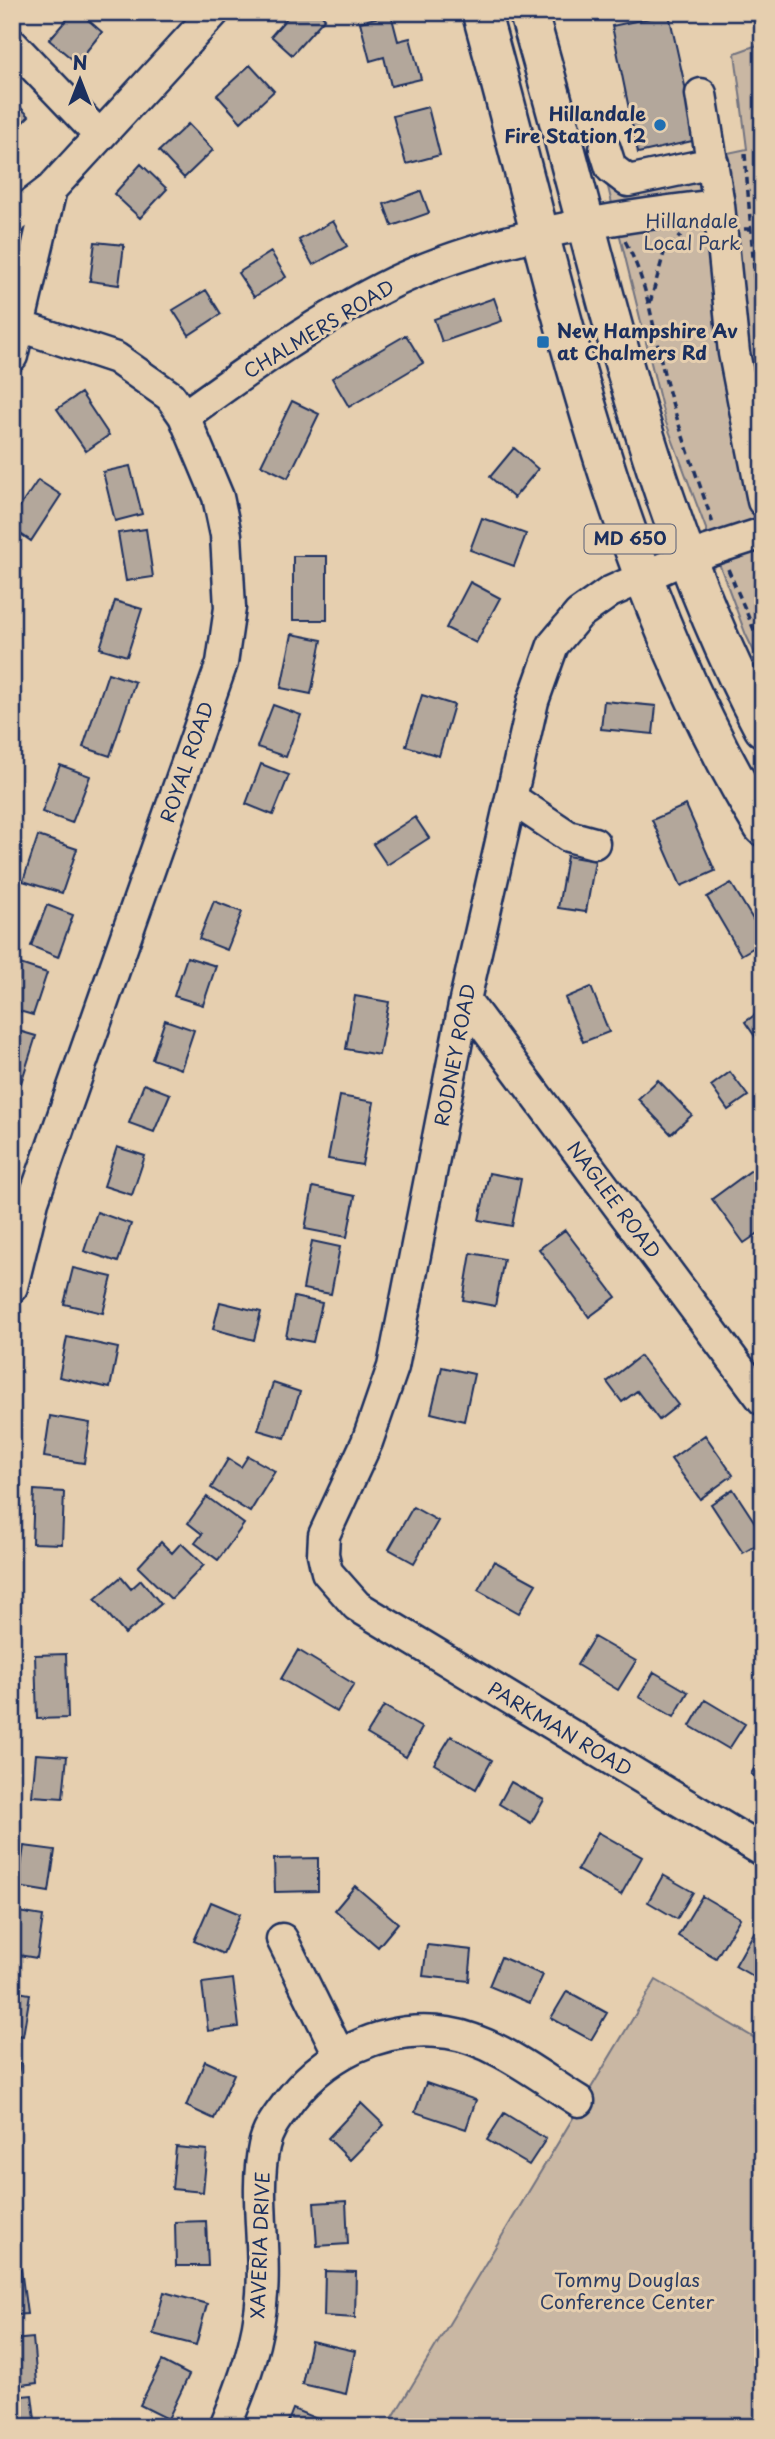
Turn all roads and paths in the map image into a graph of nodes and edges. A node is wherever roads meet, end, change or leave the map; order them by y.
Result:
1 (214, 12) edge
2 (481, 12) edge
3 (528, 12) edge
4 (12, 44) edge
5 (701, 94) dead end
6 (99, 135) junction
7 (605, 149) dead end
8 (745, 154) dead end
9 (713, 163) junction
10 (51, 189) junction
11 (719, 205) junction
12 (12, 219) edge
13 (600, 221) junction
14 (541, 234) junction
15 (683, 234) dead end
16 (650, 305) junction
17 (19, 326) junction
18 (763, 347) edge
19 (12, 356) edge
20 (184, 416) junction
21 (763, 501) edge
22 (715, 531) dead end
23 (763, 533) edge
24 (724, 557) dead end
25 (686, 558) junction
26 (643, 576) junction
27 (763, 651) edge
28 (763, 729) edge
29 (511, 798) junction
30 (763, 827) edge
31 (594, 843) dead end
32 (465, 1000) junction
33 (12, 1287) edge
34 (763, 1400) edge
35 (357, 1606) joint
36 (763, 1851) edge
37 (282, 1939) dead end
38 (339, 2054) junction
39 (579, 2101) dead end
40 (225, 2427) edge

1 - 6 street
2 - 14 main road, MD 650
3 - 13 main road, MD 650
4 - 6 street
5 - 9 street
6 - 10 street
7 - 9 street
8 - 18 path
9 - 11 street
10 - 12 street
10 - 17 street
11 - 13 street, CHALMERS ROAD
11 - 21 street
13 - 14 street, CHALMERS ROAD
13 - 16 path
13 - 25 main road, MD 650
14 - 20 street, CHALMERS ROAD
14 - 26 main road, MD 650
15 - 16 path
16 - 22 path
17 - 19 street
17 - 20 street, ROYAL ROAD
20 - 33 street, ROYAL ROAD
23 - 25 street, RODNEY ROAD
24 - 27 path
25 - 26 street, RODNEY ROAD
25 - 28 main road, MD 650
26 - 29 street, RODNEY ROAD
26 - 30 main road, MD 650
29 - 31 street
29 - 32 street, RODNEY ROAD
32 - 34 street, NAGLEE ROAD
32 - 35 street, RODNEY ROAD
35 - 36 street, PARKMAN ROAD
37 - 38 street
38 - 39 street, XAVERIA DRIVE
38 - 40 street, XAVERIA DRIVE

